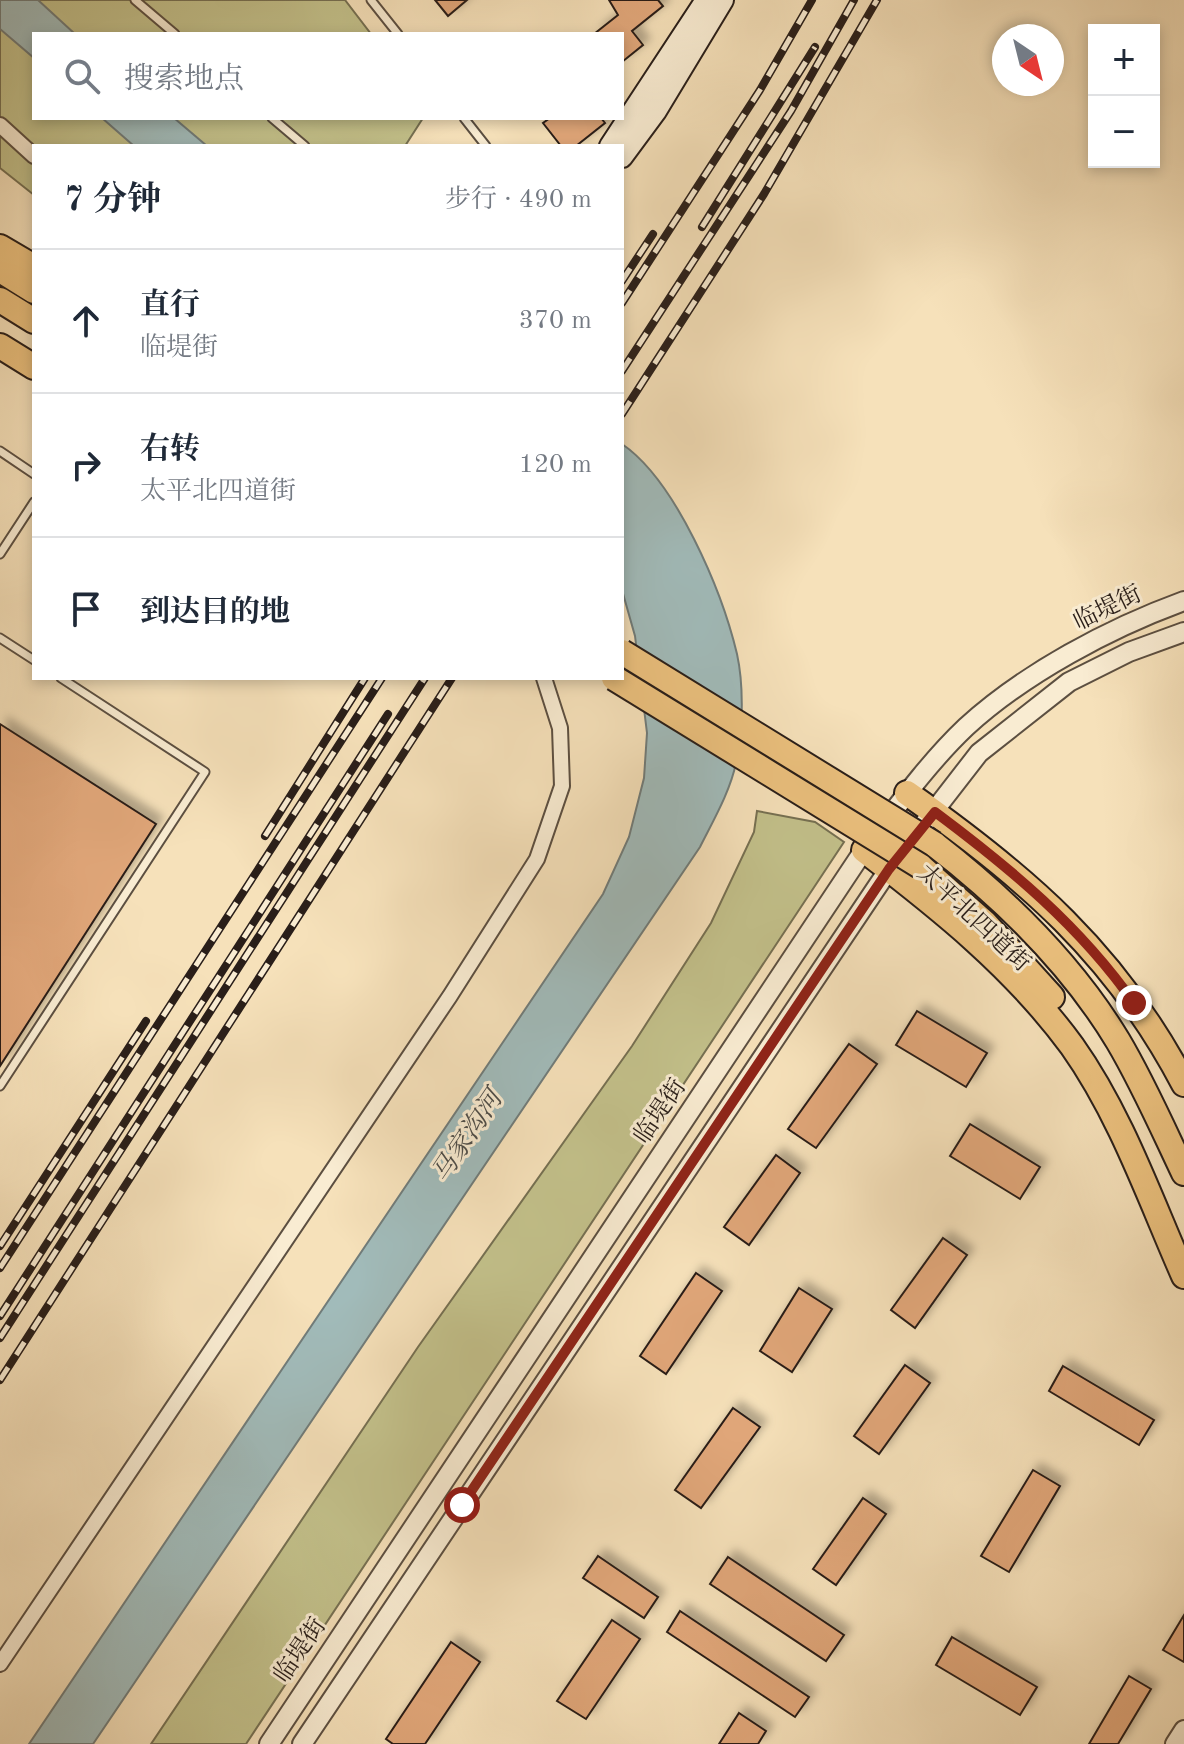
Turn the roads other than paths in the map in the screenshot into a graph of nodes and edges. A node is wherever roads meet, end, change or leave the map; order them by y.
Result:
1 (135, 0) edge
2 (371, 0) edge
3 (706, 0) edge
4 (723, 0) edge
5 (173, 32) edge
6 (396, 32) edge
7 (274, 120) edge
8 (466, 120) edge
9 (0, 125) edge
10 (303, 144) edge
11 (484, 144) edge
12 (611, 144) edge
13 (32, 154) edge
14 (624, 154) edge
15 (0, 247) edge
16 (32, 266) edge
17 (0, 270) edge
18 (32, 290) edge
19 (0, 300) edge
20 (32, 320) edge
21 (0, 327) edge
22 (0, 346) edge
23 (32, 346) edge
24 (32, 366) edge
25 (0, 451) edge
26 (32, 473) edge
27 (32, 505) edge
28 (0, 554) edge
29 (1184, 601) edge
30 (1184, 632) edge
31 (0, 638) edge
32 (624, 653) edge
33 (32, 659) edge
34 (64, 680) edge
35 (545, 680) edge
36 (617, 680) edge
37 (907, 793) junction
38 (935, 812) junction
39 (864, 850) junction
40 (889, 869) junction
41 (1184, 1084) edge
42 (0, 1086) edge
43 (1184, 1173) edge
44 (1184, 1237) edge
45 (1184, 1276) edge
46 (0, 1664) edge
47 (1184, 1730) edge
48 (269, 1744) edge
49 (302, 1744) edge
50 (1175, 1744) edge

1 - 5 lane
2 - 6 lane
3 - 12 main road
4 - 14 main road
7 - 10 lane
8 - 11 lane
9 - 13 street
15 - 16 main road
17 - 18 main road
19 - 20 main road
21 - 23 main road
22 - 24 main road
25 - 26 lane
27 - 28 lane
29 - 37 street, 临堤街
30 - 38 street, 临堤街
31 - 33 lane
32 - 43 main road, 太平北四道街, bridge
34 - 42 lane
35 - 46 street
36 - 44 main road, 太平北四道街, bridge
37 - 38 main road
37 - 39 street, 临堤街
38 - 40 street, 临堤街
38 - 41 main road
39 - 40 main road, 太平北四道街
39 - 48 street, 临堤街
40 - 45 main road, 太平北四道街
40 - 49 street, 临堤街
47 - 50 street

